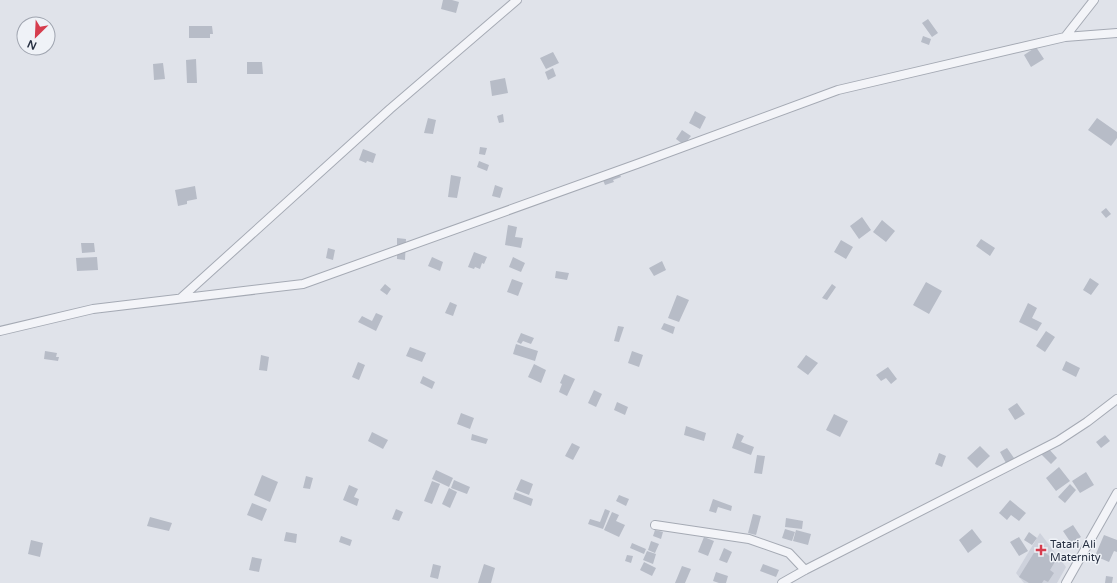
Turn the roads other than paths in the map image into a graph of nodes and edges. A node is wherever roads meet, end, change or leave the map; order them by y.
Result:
1 (517, 0) edge
2 (1094, 0) edge
3 (1117, 33) edge
4 (1065, 37) junction
5 (181, 298) junction
6 (0, 331) edge
7 (1117, 399) edge
8 (1117, 494) edge
9 (655, 525) dead end
10 (805, 570) junction
11 (782, 583) edge
12 (1066, 583) edge

1 - 5 street
2 - 4 street
3 - 4 street
4 - 5 street
5 - 6 street
7 - 10 street
8 - 12 street
9 - 10 street
10 - 11 street

